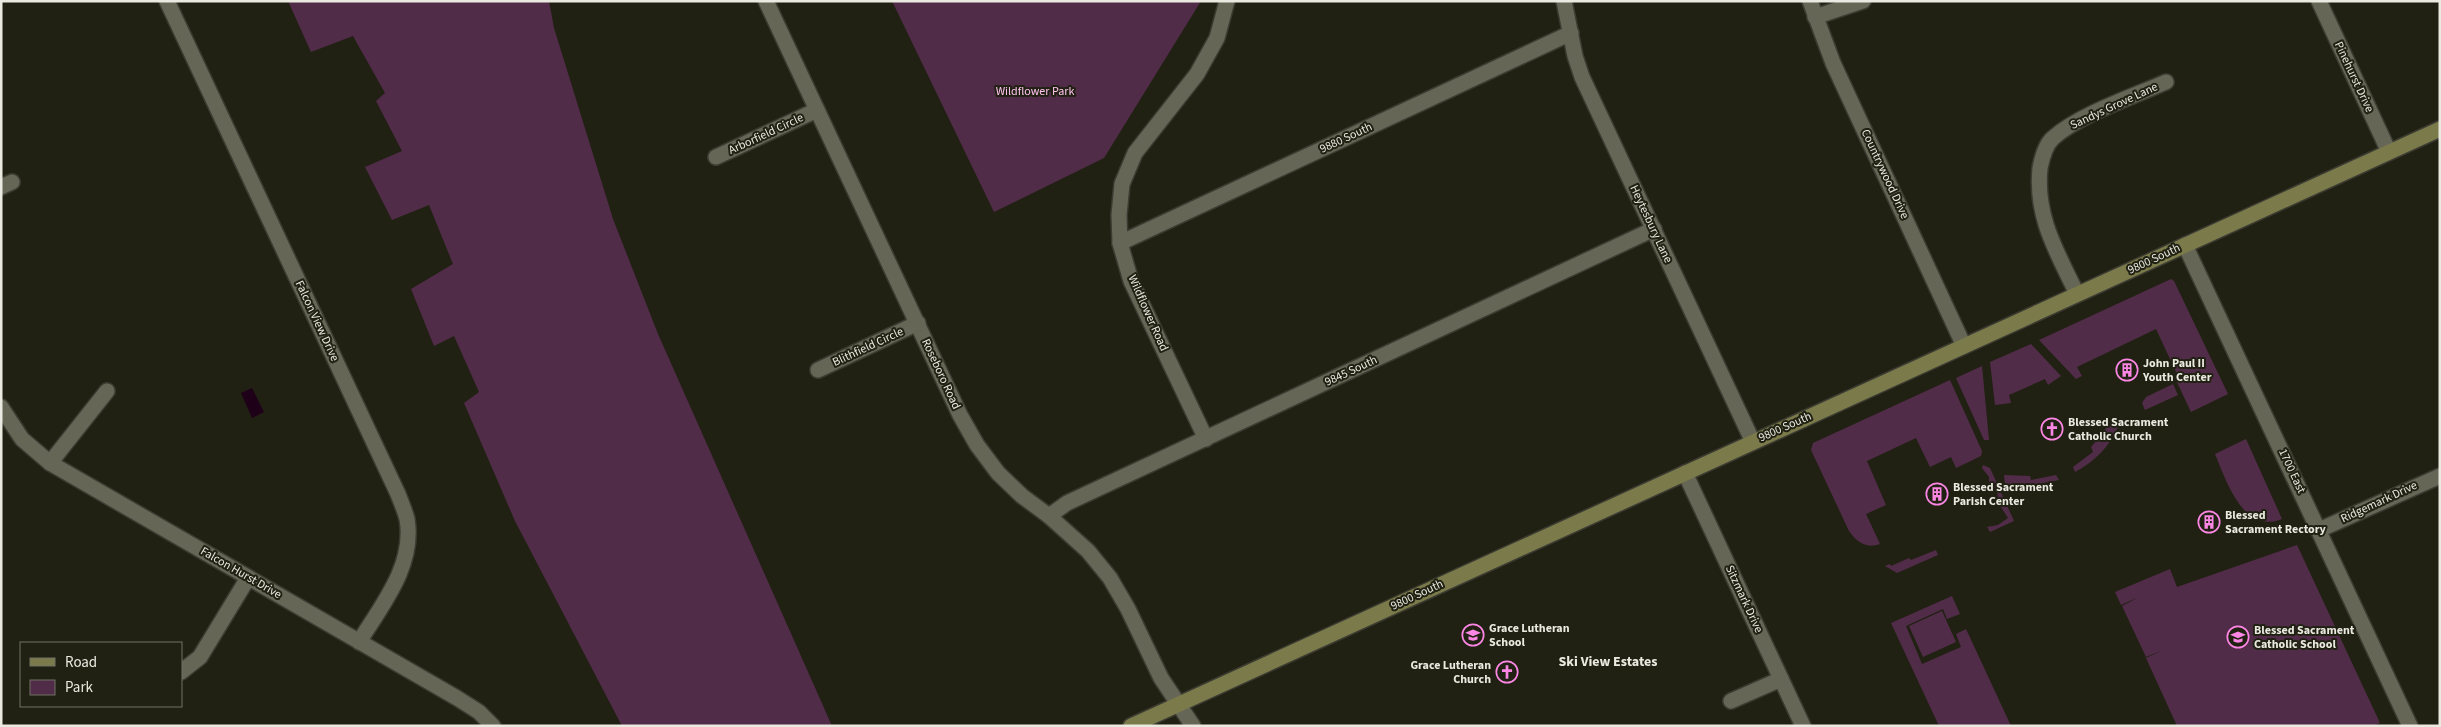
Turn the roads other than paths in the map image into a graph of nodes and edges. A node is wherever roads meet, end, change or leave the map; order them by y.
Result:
1 (167, 1) edge
2 (766, 1) edge
3 (1227, 1) edge
4 (1564, 1) edge
5 (1810, 1) edge
6 (1863, 1) edge
7 (2318, 1) edge
8 (1815, 17) junction
9 (1571, 33) junction
10 (2166, 82) dead end
11 (817, 110) junction
12 (2440, 128) edge
13 (2389, 152) junction
14 (716, 158) dead end
15 (1654, 229) junction
16 (1120, 243) junction
17 (2185, 245) junction
18 (2077, 294) junction
19 (918, 323) junction
20 (1964, 346) junction
21 (818, 370) dead end
22 (107, 391) dead end
23 (1, 407) edge
24 (1206, 439) junction
25 (1753, 442) junction
26 (50, 463) junction
27 (1684, 473) junction
28 (2440, 476) edge
29 (1049, 516) junction
30 (2319, 530) junction
31 (248, 578) junction
32 (359, 642) junction
33 (182, 671) edge
34 (1781, 679) junction
35 (1732, 701) dead end
36 (1178, 704) junction
37 (493, 726) edge
38 (1130, 726) edge
39 (1193, 726) edge
40 (1803, 726) edge
41 (2410, 726) edge

1 - 32 street, Falcon View Drive
2 - 11 street, Roseboro Road
3 - 16 street, Wildflower Road
4 - 9 street, Heytesbury Lane
5 - 8 street, Countrywood Drive
6 - 8 street
7 - 13 street, Pinehurst Drive
8 - 20 street, Countrywood Drive
9 - 15 street, Heytesbury Lane
9 - 16 street, 9880 South
10 - 18 street, Sandys Grove Lane
11 - 14 street, Arborfield Circle
11 - 19 street, Roseboro Road
12 - 13 street, 9800 South
13 - 17 street, 9800 South
15 - 24 street, 9845 South
15 - 25 street, Heytesbury Lane
16 - 24 street, Wildflower Road
17 - 18 street, 9800 South
17 - 30 street, 1700 East
18 - 20 street, 9800 South
19 - 21 street, Blithfield Circle
19 - 29 street, Roseboro Road
20 - 25 street, 9800 South
22 - 26 street
23 - 26 street, Falcon Hurst Drive
24 - 29 street, 9845 South
25 - 27 street, 9800 South
26 - 31 street, Falcon Hurst Drive
27 - 34 street, Sitzmark Drive
27 - 36 street, 9800 South
28 - 30 street, Ridgemark Drive
29 - 36 street, Roseboro Road
30 - 41 street, 1700 East
31 - 32 street, Falcon Hurst Drive
31 - 33 street
32 - 37 street, Falcon Hurst Drive
34 - 35 street
34 - 40 street, Sitzmark Drive
36 - 38 street, 9800 South
36 - 39 street, Roseboro Road

